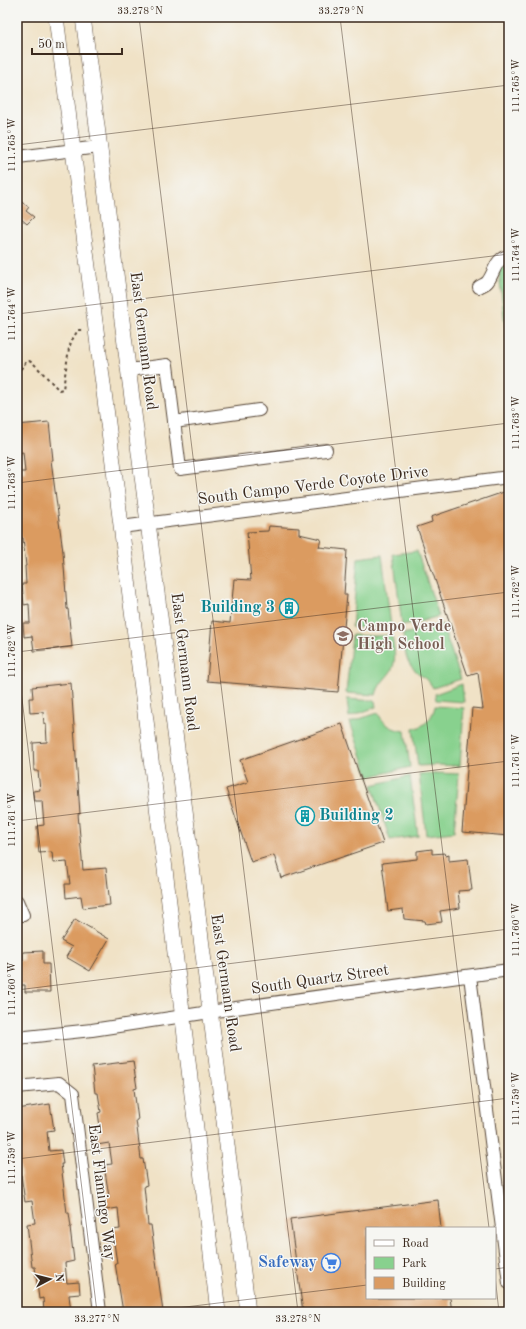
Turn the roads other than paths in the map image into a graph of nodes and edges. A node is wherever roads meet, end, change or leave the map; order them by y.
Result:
1 (56, 17) edge
2 (83, 17) edge
3 (99, 147) junction
4 (73, 151) junction
5 (18, 157) dead end
6 (509, 256) edge
7 (479, 287) dead end
8 (129, 370) junction
9 (259, 410) dead end
10 (174, 422) junction
11 (326, 450) dead end
12 (509, 477) edge
13 (148, 523) junction
14 (120, 527) junction
15 (17, 901) edge
16 (23, 915) dead end
17 (509, 970) edge
18 (470, 976) junction
19 (211, 1012) junction
20 (182, 1016) junction
21 (17, 1038) edge
22 (17, 1087) edge
23 (509, 1283) edge
24 (100, 1312) edge
25 (218, 1312) edge
26 (248, 1312) edge

1 - 4 main road
2 - 3 main road, East Germann Road
3 - 4 street
3 - 8 main road, East Germann Road
4 - 5 street
4 - 14 main road
6 - 7 street
8 - 10 street
8 - 13 main road, East Germann Road
9 - 10 street
10 - 11 street
12 - 13 street, South Campo Verde Coyote Drive
13 - 14 street, South Campo Verde Coyote Drive
13 - 19 main road, East Germann Road
14 - 20 main road
15 - 16 street
17 - 18 street, South Quartz Street
18 - 19 street, South Quartz Street
18 - 23 street
19 - 20 street, South Quartz Street
19 - 26 main road, East Germann Road
20 - 21 street, South Quartz Street
20 - 25 main road
22 - 24 street, East Flamingo Way

